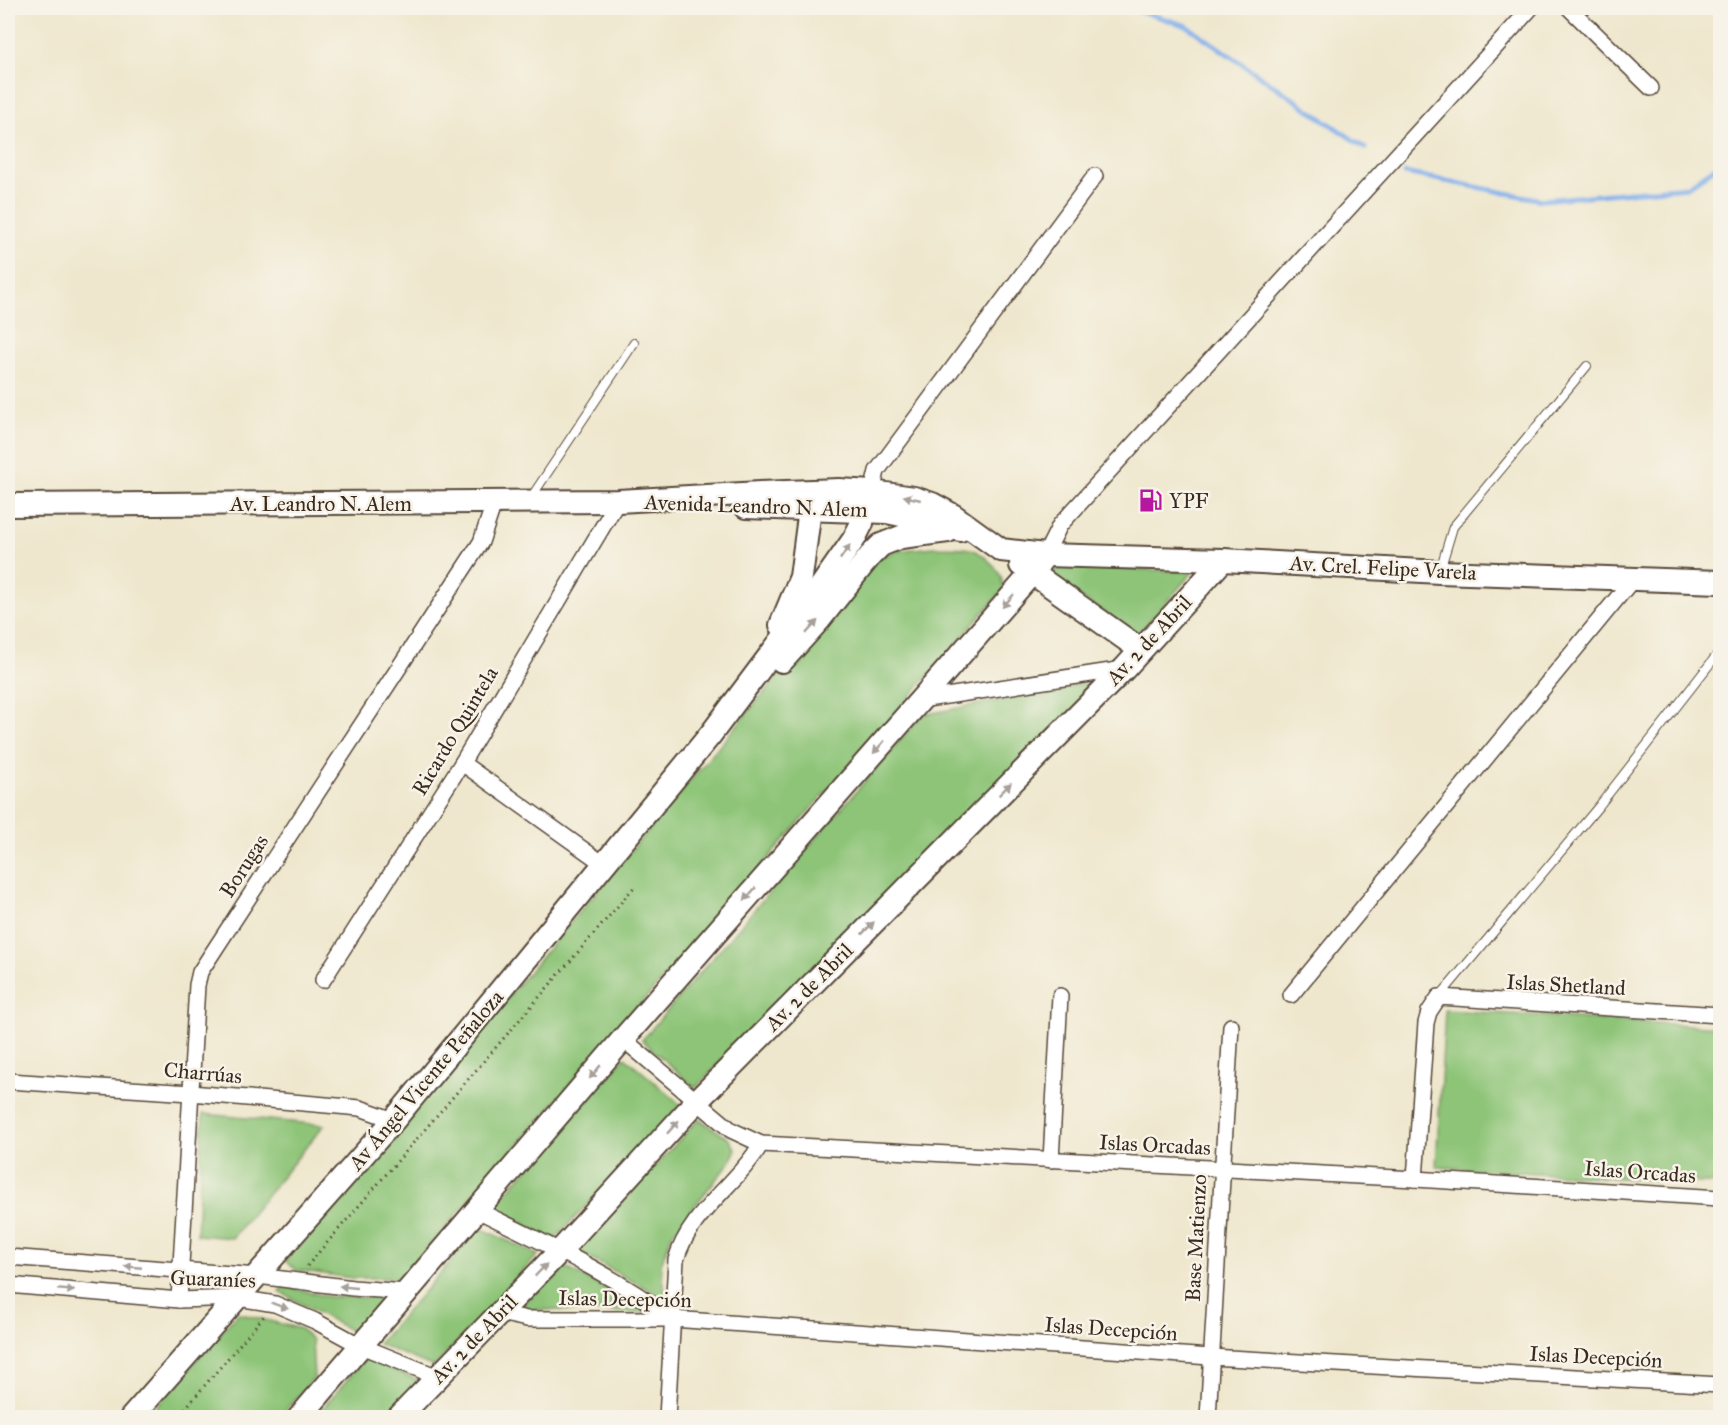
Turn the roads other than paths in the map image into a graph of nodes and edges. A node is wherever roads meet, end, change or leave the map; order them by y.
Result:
1 (1532, 8) edge
2 (1569, 8) edge
3 (1652, 88) dead end
4 (1095, 176) dead end
5 (634, 343) dead end
6 (1587, 366) dead end
7 (859, 496) junction
8 (626, 501) junction
9 (527, 502) junction
10 (494, 503) junction
11 (8, 505) edge
12 (810, 509) junction
13 (958, 530) junction
14 (980, 536) junction
15 (1223, 560) junction
16 (1038, 564) junction
17 (1440, 572) junction
18 (1633, 579) junction
19 (1720, 582) edge
20 (1142, 650) junction
21 (1720, 651) edge
22 (1124, 669) junction
23 (920, 700) junction
24 (727, 713) junction
25 (711, 734) junction
26 (462, 763) junction
27 (605, 865) junction
28 (323, 980) dead end
29 (1291, 995) dead end
30 (1060, 996) dead end
31 (1439, 997) junction
32 (1720, 1015) edge
33 (1231, 1026) dead end
34 (623, 1039) junction
35 (8, 1081) edge
36 (191, 1093) junction
37 (696, 1102) junction
38 (394, 1120) junction
39 (761, 1143) junction
40 (1051, 1160) junction
41 (1221, 1169) junction
42 (1415, 1179) junction
43 (1720, 1198) edge
44 (477, 1210) junction
45 (560, 1251) junction
46 (8, 1257) edge
47 (180, 1271) junction
48 (258, 1276) junction
49 (8, 1285) edge
50 (406, 1292) junction
51 (238, 1298) junction
52 (178, 1300) junction
53 (500, 1313) junction
54 (672, 1319) junction
55 (361, 1346) junction
56 (1210, 1357) junction
57 (438, 1377) junction
58 (1720, 1385) edge
59 (131, 1418) edge
60 (299, 1418) edge
61 (398, 1418) edge
62 (667, 1418) edge
63 (1208, 1418) edge

1 - 16 street
2 - 3 street
4 - 7 street
5 - 9 lane
6 - 17 lane
7 - 8 street, Avenida Leandro N. Alem
7 - 12 street
7 - 13 street, Avenida Leandro N. Alem
14 -> 7 street, Avenida Leandro N. Alem
24 -> 7 street
8 - 9 street, Av. Leandro N. Alem
8 - 12 street, Avenida Leandro N. Alem
8 - 26 street, Ricardo Quintela
9 - 10 street, Av. Leandro N. Alem
10 - 11 street, Av. Leandro N. Alem
10 - 36 street, Borugas
12 - 25 street
13 - 14 street, Avenida Leandro N. Alem
24 -> 13 street
14 - 16 street, Avenida Leandro N. Alem
15 - 16 street, Av. Crel. Felipe Varela
15 - 17 street, Av. Crel. Felipe Varela
15 - 20 street, Av. 2 de Abril
16 - 20 street
16 -> 23 street
17 - 18 street, Av. Crel. Felipe Varela
18 - 19 street, Av. Crel. Felipe Varela
18 - 29 street
20 - 22 street, Av. 2 de Abril
21 - 31 lane
22 - 23 street
37 -> 22 street, Av. 2 de Abril
23 -> 34 street
24 - 25 street
25 - 27 street, Av Ángel Vicente Peñaloza
26 - 27 street
26 - 28 street, Ricardo Quintela
27 - 38 street, Av Ángel Vicente Peñaloza
30 - 40 street
31 - 32 street, Islas Shetland
31 - 42 street
33 - 41 street, Base Matienzo
34 - 37 street, Islas Orcadas
34 -> 44 street
35 - 36 street, Charrúas
36 - 38 street, Charrúas
36 - 47 street, Borugas
37 - 39 street, Islas Orcadas
45 -> 37 street, Av. 2 de Abril
38 - 48 street, Av Ángel Vicente Peñaloza
39 - 40 street, Islas Orcadas
39 - 54 street
40 - 41 street, Islas Orcadas
41 - 42 street, Islas Orcadas
41 - 56 street, Base Matienzo
42 - 43 street, Islas Orcadas
44 - 45 street
44 - 50 street
53 -> 45 street, Av. 2 de Abril
45 - 54 street
47 -> 46 street, Guaraníes
47 - 48 street, Guaraníes
47 - 52 street, Borugas
50 -> 48 street, Guaraníes
48 - 51 street, Av Ángel Vicente Peñaloza
49 -> 52 street, Guaraníes
50 - 55 street
51 - 52 street, Guaraníes
51 -> 55 street, Guaraníes
51 - 59 street, Av Ángel Vicente Peñaloza
53 - 54 street, Islas Decepción
53 - 57 street, Av. 2 de Abril
54 - 56 street, Islas Decepción
54 - 62 street
55 - 57 street, Guaraníes
55 - 60 street
56 - 58 street, Islas Decepción
56 - 63 street, Base Matienzo
57 - 61 street, Av. 2 de Abril

